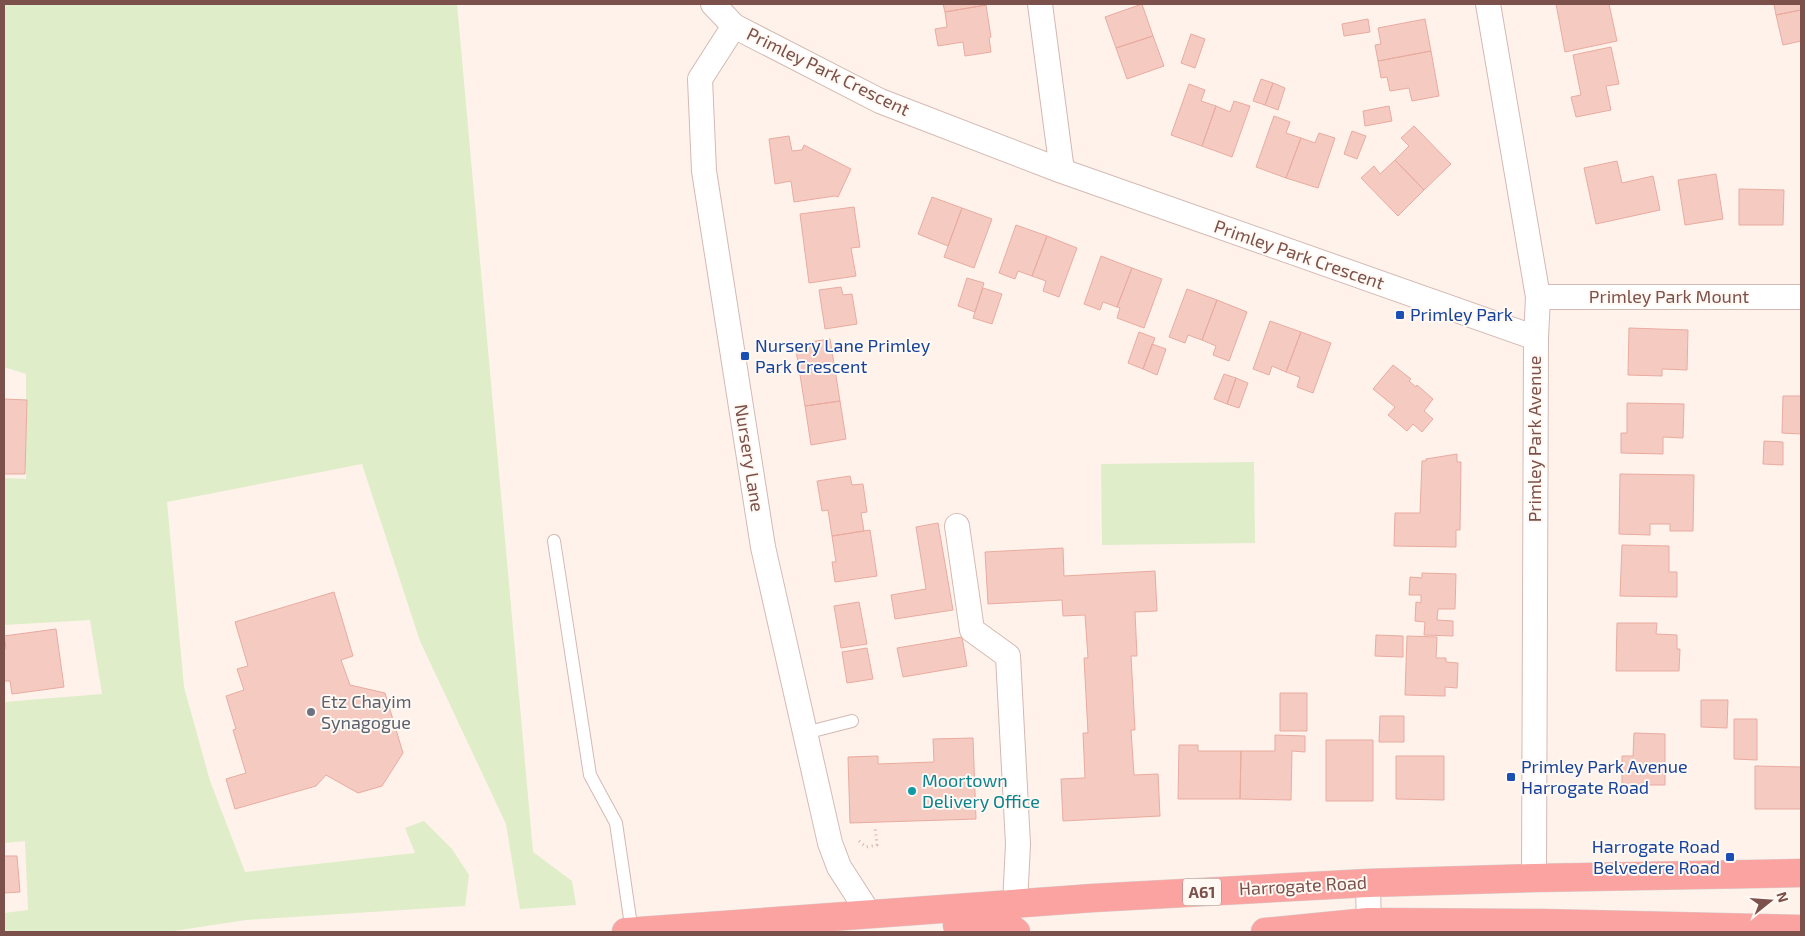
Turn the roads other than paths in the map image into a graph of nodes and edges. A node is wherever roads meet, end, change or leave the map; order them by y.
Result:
1 (713, 4) edge
2 (1040, 4) edge
3 (1488, 4) edge
4 (734, 26) junction
5 (1062, 171) junction
6 (1538, 297) junction
7 (1801, 298) edge
8 (1536, 338) junction
9 (957, 526) dead end
10 (554, 541) dead end
11 (852, 721) dead end
12 (805, 734) junction
13 (1801, 873) edge
14 (1534, 878) junction
15 (1368, 883) junction
16 (1014, 904) junction
17 (916, 911) junction
18 (870, 915) junction
19 (1369, 927) edge
20 (731, 928) edge
21 (1789, 930) edge
22 (626, 932) edge
23 (632, 932) edge
24 (1016, 932) edge
25 (1265, 932) edge

1 - 4 street
2 - 5 street
3 - 6 street, Primley Park Avenue
4 - 5 street, Primley Park Crescent
4 - 12 street, Nursery Lane
5 - 8 street, Primley Park Crescent
6 - 7 street, Primley Park Mount
6 - 8 street, Primley Park Avenue
8 - 14 street, Primley Park Avenue
9 - 16 street
10 - 23 lane
11 - 12 lane
12 - 18 street, Nursery Lane
13 - 14 highway, Harrogate Road / A61
14 - 15 highway, Harrogate Road / A61
15 - 16 highway, Harrogate Road / A61
15 - 19 street
16 - 17 highway, Harrogate Road / A61
17 - 18 highway, Harrogate Road / A61
17 - 24 highway
18 - 20 highway, Harrogate Road / A61
19 - 21 highway
19 - 25 highway
20 - 23 highway, Harrogate Road / A61
22 - 23 highway, Harrogate Road / A61

